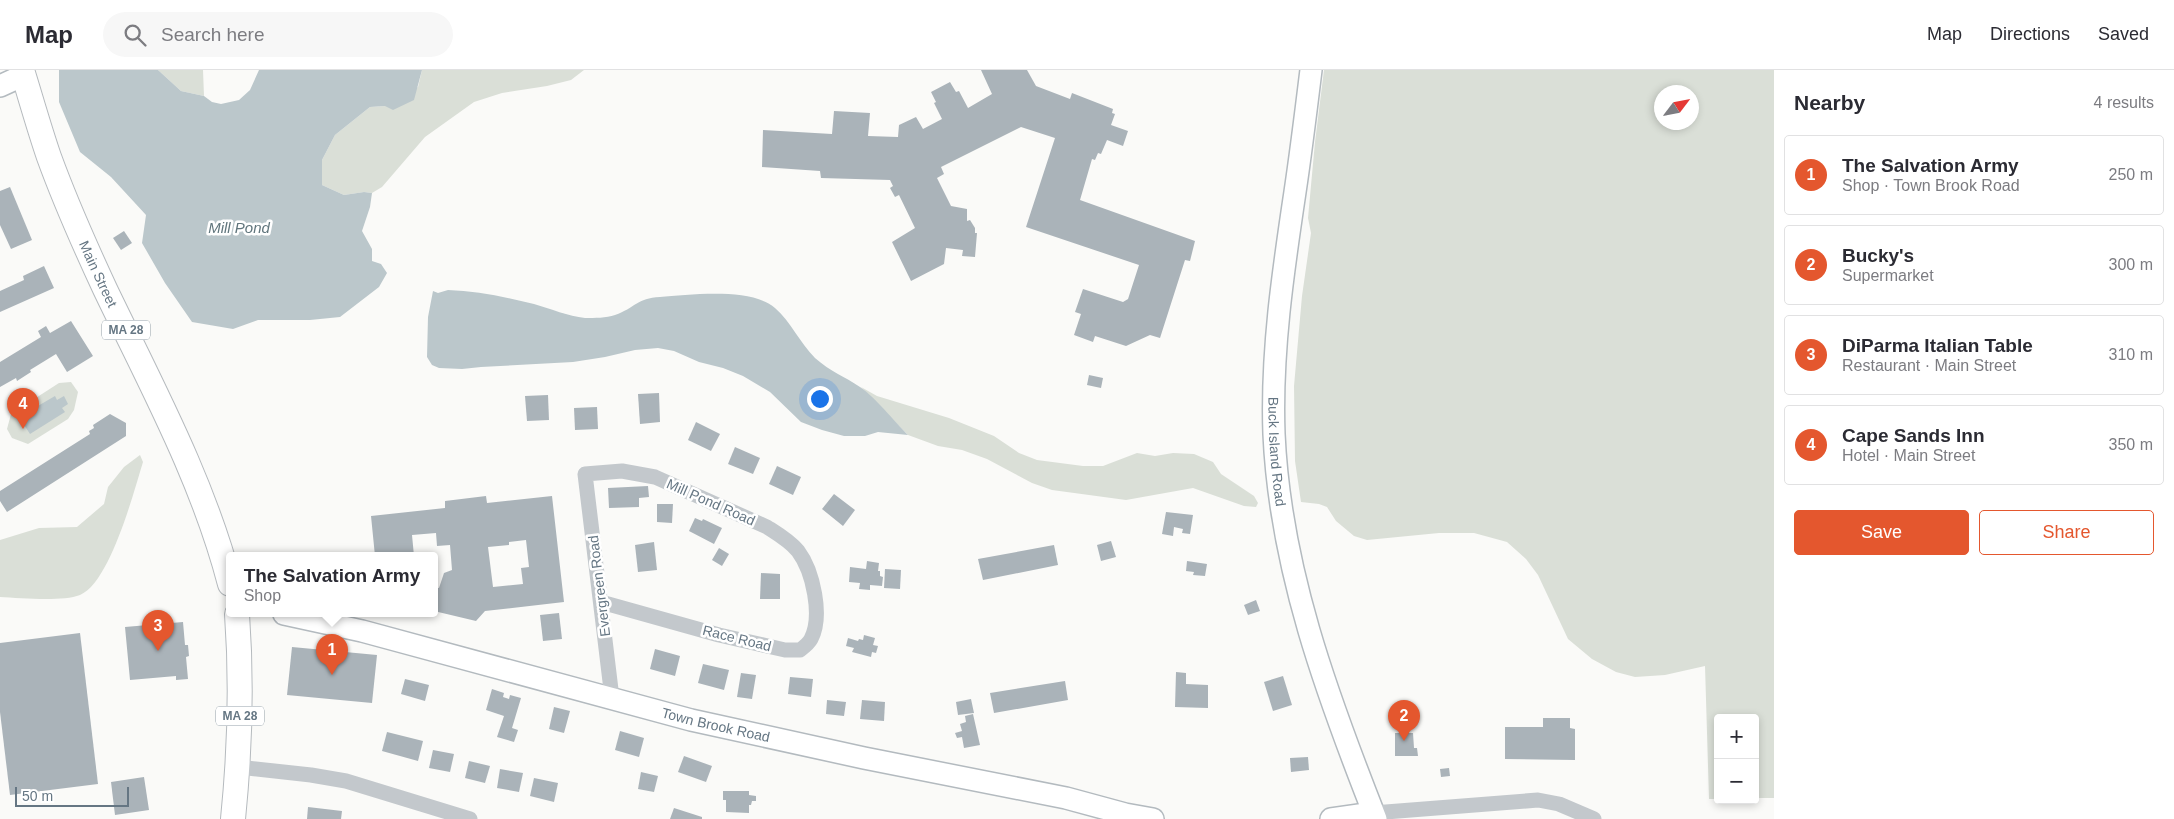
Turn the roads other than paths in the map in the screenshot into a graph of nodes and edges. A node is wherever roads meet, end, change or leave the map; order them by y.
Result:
1 (1311, 70) edge
2 (23, 72) edge
3 (0, 86) edge
4 (585, 474) joint
5 (226, 568) edge
6 (812, 578) joint
7 (601, 602) junction
8 (236, 617) edge
9 (298, 617) edge
10 (612, 698) junction
11 (238, 766) junction
12 (1374, 816) edge
13 (233, 819) edge
14 (470, 819) edge
15 (1153, 819) edge
16 (1331, 819) edge
17 (1594, 819) edge

1 - 12 main road, Buck Island Road
2 - 3 main road
2 - 5 main road, Main Street / MA 28
4 - 6 street, Mill Pond Road
4 - 7 street, Evergreen Road
6 - 7 street, Race Road
7 - 10 street, Evergreen Road
8 - 11 main road, MA 28
9 - 10 main road, Town Brook Road
10 - 15 main road, Town Brook Road
11 - 13 main road, MA 28
11 - 14 street
12 - 16 main road
12 - 17 street

